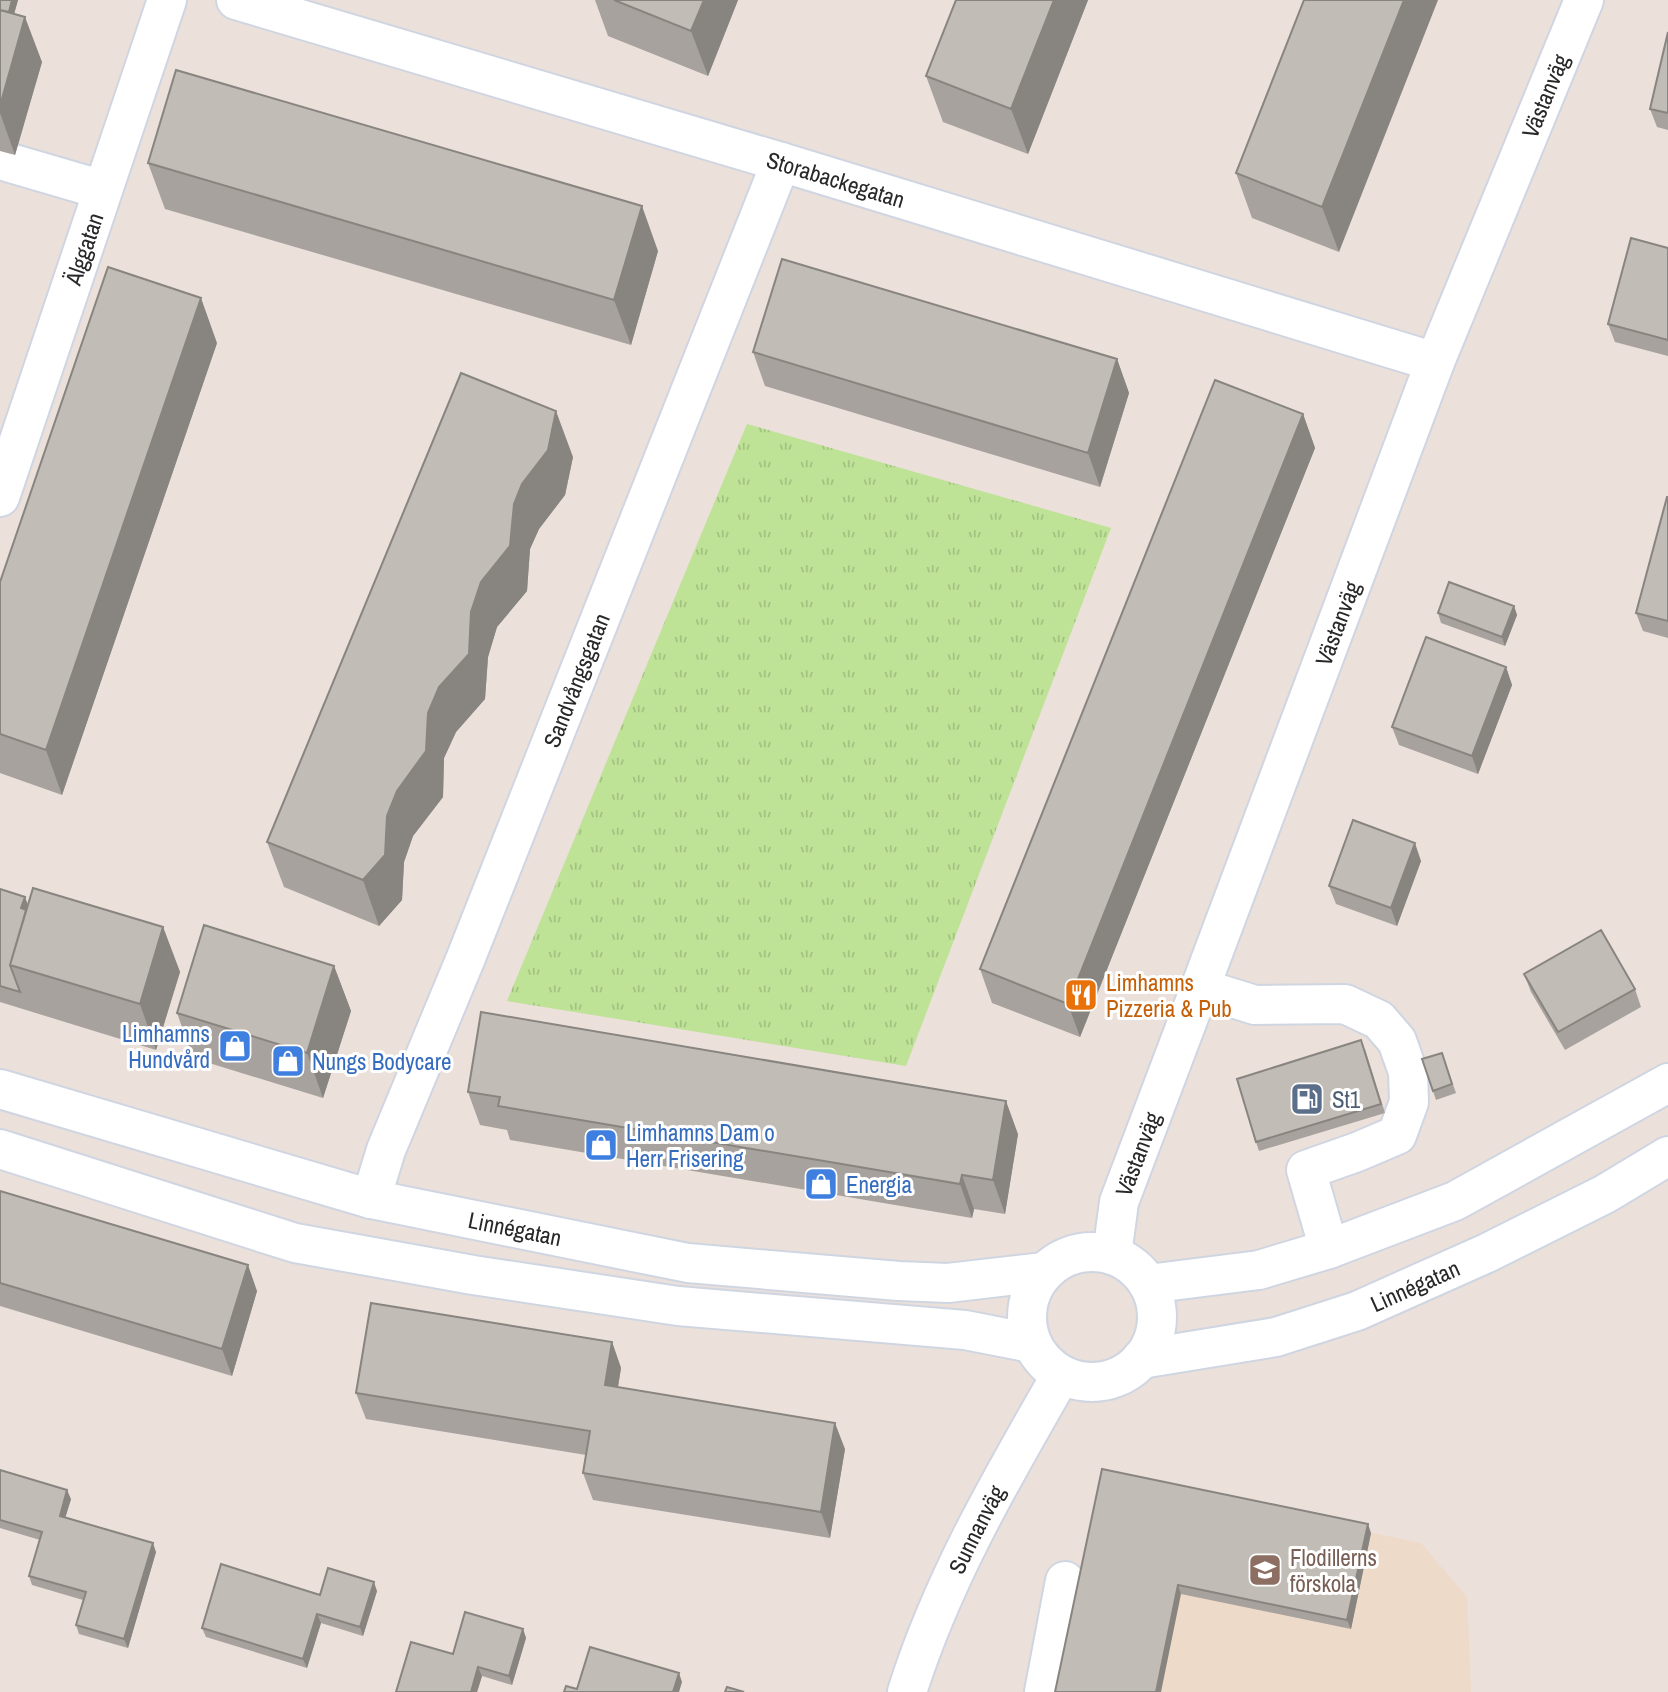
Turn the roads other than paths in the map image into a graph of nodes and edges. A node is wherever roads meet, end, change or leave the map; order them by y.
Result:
1 (167, 0) edge
2 (236, 0) edge
3 (1584, 0) edge
4 (0, 160) edge
5 (781, 162) junction
6 (103, 190) junction
7 (1435, 362) junction
8 (0, 497) edge
9 (1200, 988) junction
10 (1668, 1083) edge
11 (0, 1089) edge
12 (0, 1149) edge
13 (1668, 1156) edge
14 (371, 1199) junction
15 (1329, 1249) junction
16 (1112, 1255) junction
17 (1044, 1272) junction
18 (1148, 1284) junction
19 (1031, 1343) junction
20 (1141, 1359) junction
21 (1061, 1375) junction
22 (1065, 1581) dead end
23 (909, 1692) edge
24 (1044, 1692) edge

1 - 6 street, Älggatan
2 - 5 street, Storabackegatan
3 - 7 street, Västanväg
4 - 6 street
5 - 7 street, Storabackegatan
5 - 14 street, Sandvångsgatan
6 - 8 street, Älggatan
7 - 9 street, Västanväg
9 - 15 street
9 - 16 street, Västanväg
10 - 15 street
11 - 14 street, Linnégatan
12 - 19 street
13 - 20 street, Linnégatan
14 - 17 street, Linnégatan
15 - 18 street
16 - 17 street
16 - 18 street
17 - 19 street
18 - 20 street
19 - 21 street
20 - 21 street
21 - 23 street, Sunnanväg
22 - 24 street

